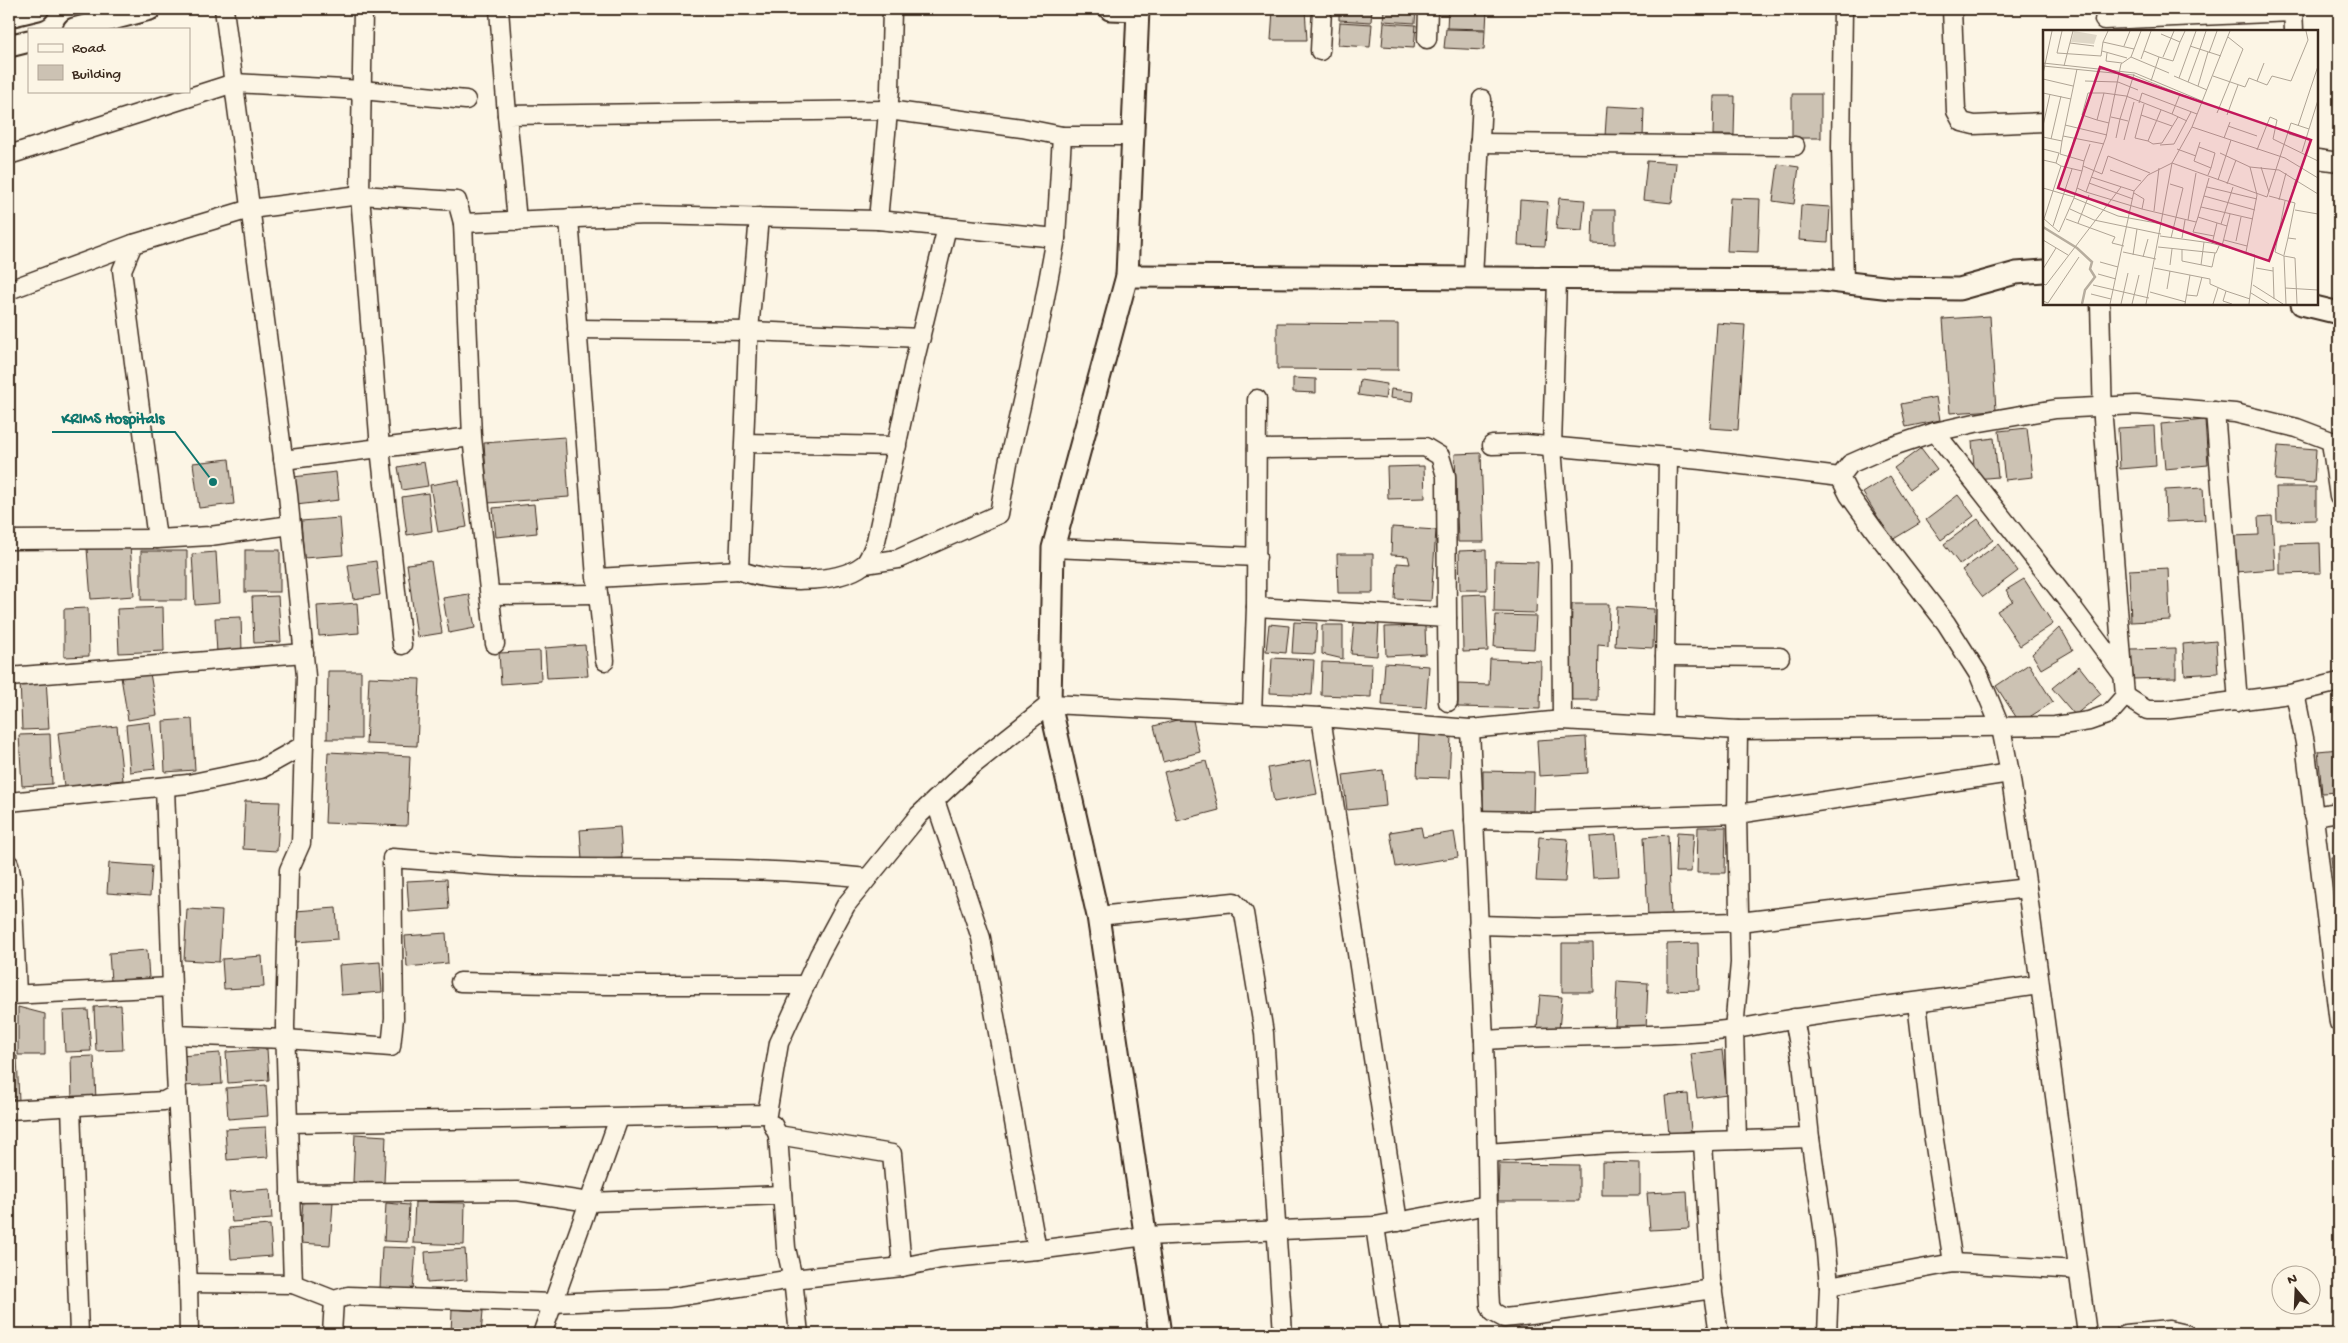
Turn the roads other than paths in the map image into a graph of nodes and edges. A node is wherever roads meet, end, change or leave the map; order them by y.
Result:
1 (38, 9) edge
2 (150, 9) edge
3 (224, 9) edge
4 (362, 9) edge
5 (499, 9) edge
6 (892, 9) edge
7 (1110, 9) edge
8 (1138, 9) edge
9 (1322, 9) edge
10 (1428, 9) edge
11 (1843, 9) edge
12 (1952, 9) edge
13 (2293, 10) edge
14 (9, 16) edge
15 (2104, 20) edge
16 (78, 28) edge
17 (2294, 30) edge
18 (1427, 39) dead end
19 (28, 41) edge
20 (9, 46) edge
21 (1320, 51) dead end
22 (234, 83) junction
23 (362, 90) junction
24 (1482, 99) dead end
25 (466, 100) dead end
26 (888, 110) junction
27 (507, 115) junction
28 (2043, 122) edge
29 (1062, 136) junction
30 (1133, 136) junction
31 (1479, 144) junction
32 (1795, 146) dead end
33 (9, 155) edge
34 (2318, 159) edge
35 (2339, 162) edge
36 (360, 195) junction
37 (250, 209) junction
38 (759, 217) junction
39 (569, 218) junction
40 (878, 220) junction
41 (518, 221) junction
42 (463, 223) junction
43 (947, 227) junction
44 (1056, 238) junction
45 (133, 244) junction
46 (2043, 271) edge
47 (1127, 276) junction
48 (1473, 278) junction
49 (1557, 279) junction
50 (1844, 283) junction
51 (9, 290) edge
52 (2100, 305) edge
53 (2306, 305) edge
54 (2339, 313) edge
55 (577, 329) junction
56 (749, 331) junction
57 (921, 338) junction
58 (1256, 399) dead end
59 (2103, 407) junction
60 (2215, 411) junction
61 (1935, 432) junction
62 (472, 438) junction
63 (745, 443) junction
64 (2335, 443) edge
65 (1492, 445) dead end
66 (897, 446) junction
67 (1552, 447) junction
68 (380, 448) junction
69 (1257, 450) junction
70 (1668, 457) junction
71 (283, 460) junction
72 (1840, 477) junction
73 (2339, 497) edge
74 (291, 525) junction
75 (157, 538) junction
76 (9, 540) edge
77 (1052, 548) junction
78 (1257, 557) junction
79 (865, 564) junction
80 (739, 570) junction
81 (597, 586) junction
82 (490, 595) junction
83 (1256, 607) junction
84 (1447, 618) junction
85 (495, 644) dead end
86 (402, 645) dead end
87 (304, 654) junction
88 (1665, 656) junction
89 (1780, 657) dead end
90 (605, 661) dead end
91 (2124, 675) junction
92 (9, 677) edge
93 (2339, 682) edge
94 (2295, 693) junction
95 (2125, 696) junction
96 (1448, 702) dead end
97 (2238, 702) junction
98 (1050, 704) junction
99 (1252, 714) junction
100 (1321, 717) junction
101 (1562, 720) junction
102 (1664, 726) junction
103 (2001, 728) junction
104 (1470, 729) junction
105 (1738, 730) junction
106 (304, 745) junction
107 (2010, 773) junction
108 (165, 787) junction
109 (935, 800) junction
110 (9, 802) edge
111 (2339, 812) edge
112 (1737, 814) junction
113 (2313, 816) junction
114 (1474, 820) junction
115 (9, 864) edge
116 (867, 878) junction
117 (2027, 888) junction
118 (1098, 916) junction
119 (1739, 922) junction
120 (1478, 925) junction
121 (460, 982) dead end
122 (805, 985) junction
123 (2039, 985) junction
124 (172, 987) junction
125 (13, 995) edge
126 (1917, 1003) junction
127 (1794, 1018) junction
128 (2339, 1023) edge
129 (1734, 1029) junction
130 (174, 1035) junction
131 (286, 1039) junction
132 (1484, 1040) junction
133 (177, 1094) junction
134 (71, 1107) junction
135 (9, 1110) edge
136 (767, 1114) junction
137 (619, 1118) junction
138 (288, 1123) junction
139 (778, 1135) junction
140 (1810, 1138) junction
141 (1737, 1140) junction
142 (1703, 1142) junction
143 (1487, 1153) junction
144 (290, 1193) junction
145 (782, 1195) junction
146 (589, 1202) junction
147 (1488, 1205) junction
148 (1398, 1222) junction
149 (1375, 1226) junction
150 (1276, 1231) junction
151 (1146, 1236) junction
152 (1037, 1250) junction
153 (1953, 1263) junction
154 (902, 1267) junction
155 (2078, 1270) junction
156 (793, 1279) junction
157 (188, 1283) junction
158 (293, 1284) junction
159 (1829, 1286) junction
160 (1713, 1289) junction
161 (334, 1300) junction
162 (553, 1302) junction
163 (79, 1334) edge
164 (188, 1334) edge
165 (332, 1334) edge
166 (542, 1334) edge
167 (799, 1334) edge
168 (1160, 1334) edge
169 (1282, 1334) edge
170 (1391, 1334) edge
171 (1719, 1334) edge
172 (1827, 1334) edge
173 (2086, 1334) edge
174 (2125, 1334) edge
175 (2186, 1334) edge

1 - 14 street
2 - 16 street
3 - 22 street
4 - 23 street
5 - 27 street
6 - 26 street
7 - 8 street
8 - 30 street
9 - 21 street
10 - 18 street
11 - 50 street
12 - 28 street
13 - 15 street
13 - 17 street
19 - 20 street
22 - 23 street
22 - 33 street
22 - 37 street
23 - 25 street
23 - 36 street
24 - 31 street
26 - 27 street
26 - 29 street
26 - 40 street
27 - 41 street
29 - 30 street
29 - 44 street
30 - 47 street
31 - 32 street
31 - 48 street
34 - 35 street
36 - 37 street
36 - 42 street
36 - 68 street
37 - 45 street
37 - 71 street
38 - 39 street
38 - 40 street
38 - 56 street
39 - 41 street
39 - 55 street
40 - 43 street
41 - 42 street
42 - 62 street
43 - 44 street
43 - 57 street
44 - 79 street
45 - 51 street
45 - 75 street
46 - 50 street
47 - 48 street
47 - 77 street
48 - 49 street
49 - 50 street
49 - 67 street
52 - 59 street
53 - 54 street
55 - 56 street
55 - 81 street
56 - 57 street
56 - 63 street
57 - 66 street
58 - 69 street
59 - 60 street
59 - 61 street
59 - 91 street
60 - 64 street
60 - 97 street
61 - 72 street
61 - 91 street
62 - 68 street
62 - 82 street
63 - 66 street
63 - 80 street
64 - 73 street
65 - 67 street
66 - 79 street
67 - 70 street
67 - 101 street
68 - 71 street
68 - 86 street
69 - 78 street
69 - 84 street
70 - 72 street
70 - 88 street
71 - 74 street
72 - 103 street
74 - 75 street
74 - 87 street
75 - 76 street
77 - 78 street
77 - 98 street
78 - 83 street
79 - 80 street
80 - 81 street
81 - 82 street
81 - 90 street
82 - 85 street
83 - 84 street
83 - 99 street
84 - 96 street
87 - 92 street
87 - 106 street
88 - 89 street
88 - 102 street
91 - 95 street
93 - 94 street
94 - 97 street
94 - 113 street
95 - 97 street
95 - 103 street
98 - 99 street
98 - 109 street
98 - 118 street
99 - 100 street
100 - 104 street
100 - 148 street
101 - 102 street
101 - 104 street
102 - 105 street
103 - 105 street
103 - 107 street
104 - 114 street
105 - 112 street
106 - 108 street
106 - 131 street
107 - 112 street
107 - 117 street
108 - 110 street
108 - 124 street
109 - 116 street
109 - 152 street
111 - 113 street
112 - 114 street
112 - 119 street
113 - 128 street
114 - 120 street
115 - 125 street
116 - 122 street
116 - 131 street
117 - 119 street
117 - 123 street
118 - 150 street
118 - 151 street
119 - 120 street
119 - 129 street
120 - 132 street
121 - 122 street
122 - 136 street
123 - 126 street
123 - 155 street
124 - 125 street
124 - 130 street
126 - 127 street
126 - 153 street
127 - 129 street
127 - 140 street
129 - 132 street
129 - 141 street
130 - 131 street
130 - 133 street
131 - 138 street
132 - 143 street
133 - 134 street
133 - 157 street
134 - 135 street
134 - 163 street
136 - 137 street
136 - 139 street
137 - 138 street
137 - 146 street
138 - 144 street
139 - 145 street
139 - 154 street
140 - 141 street
140 - 159 street
141 - 142 street
142 - 143 street
142 - 160 street
143 - 147 street
144 - 146 street
144 - 158 street
145 - 146 street
145 - 156 street
146 - 162 street
147 - 148 street
147 - 160 street
148 - 149 street
149 - 150 street
149 - 170 street
150 - 151 street
150 - 169 street
151 - 152 street
151 - 168 street
152 - 154 street
153 - 155 street
153 - 159 street
154 - 156 street
155 - 173 street
156 - 162 street
156 - 167 street
157 - 158 street
157 - 164 street
158 - 161 street
159 - 172 street
160 - 171 street
161 - 162 street
161 - 165 street
162 - 166 street
174 - 175 street

